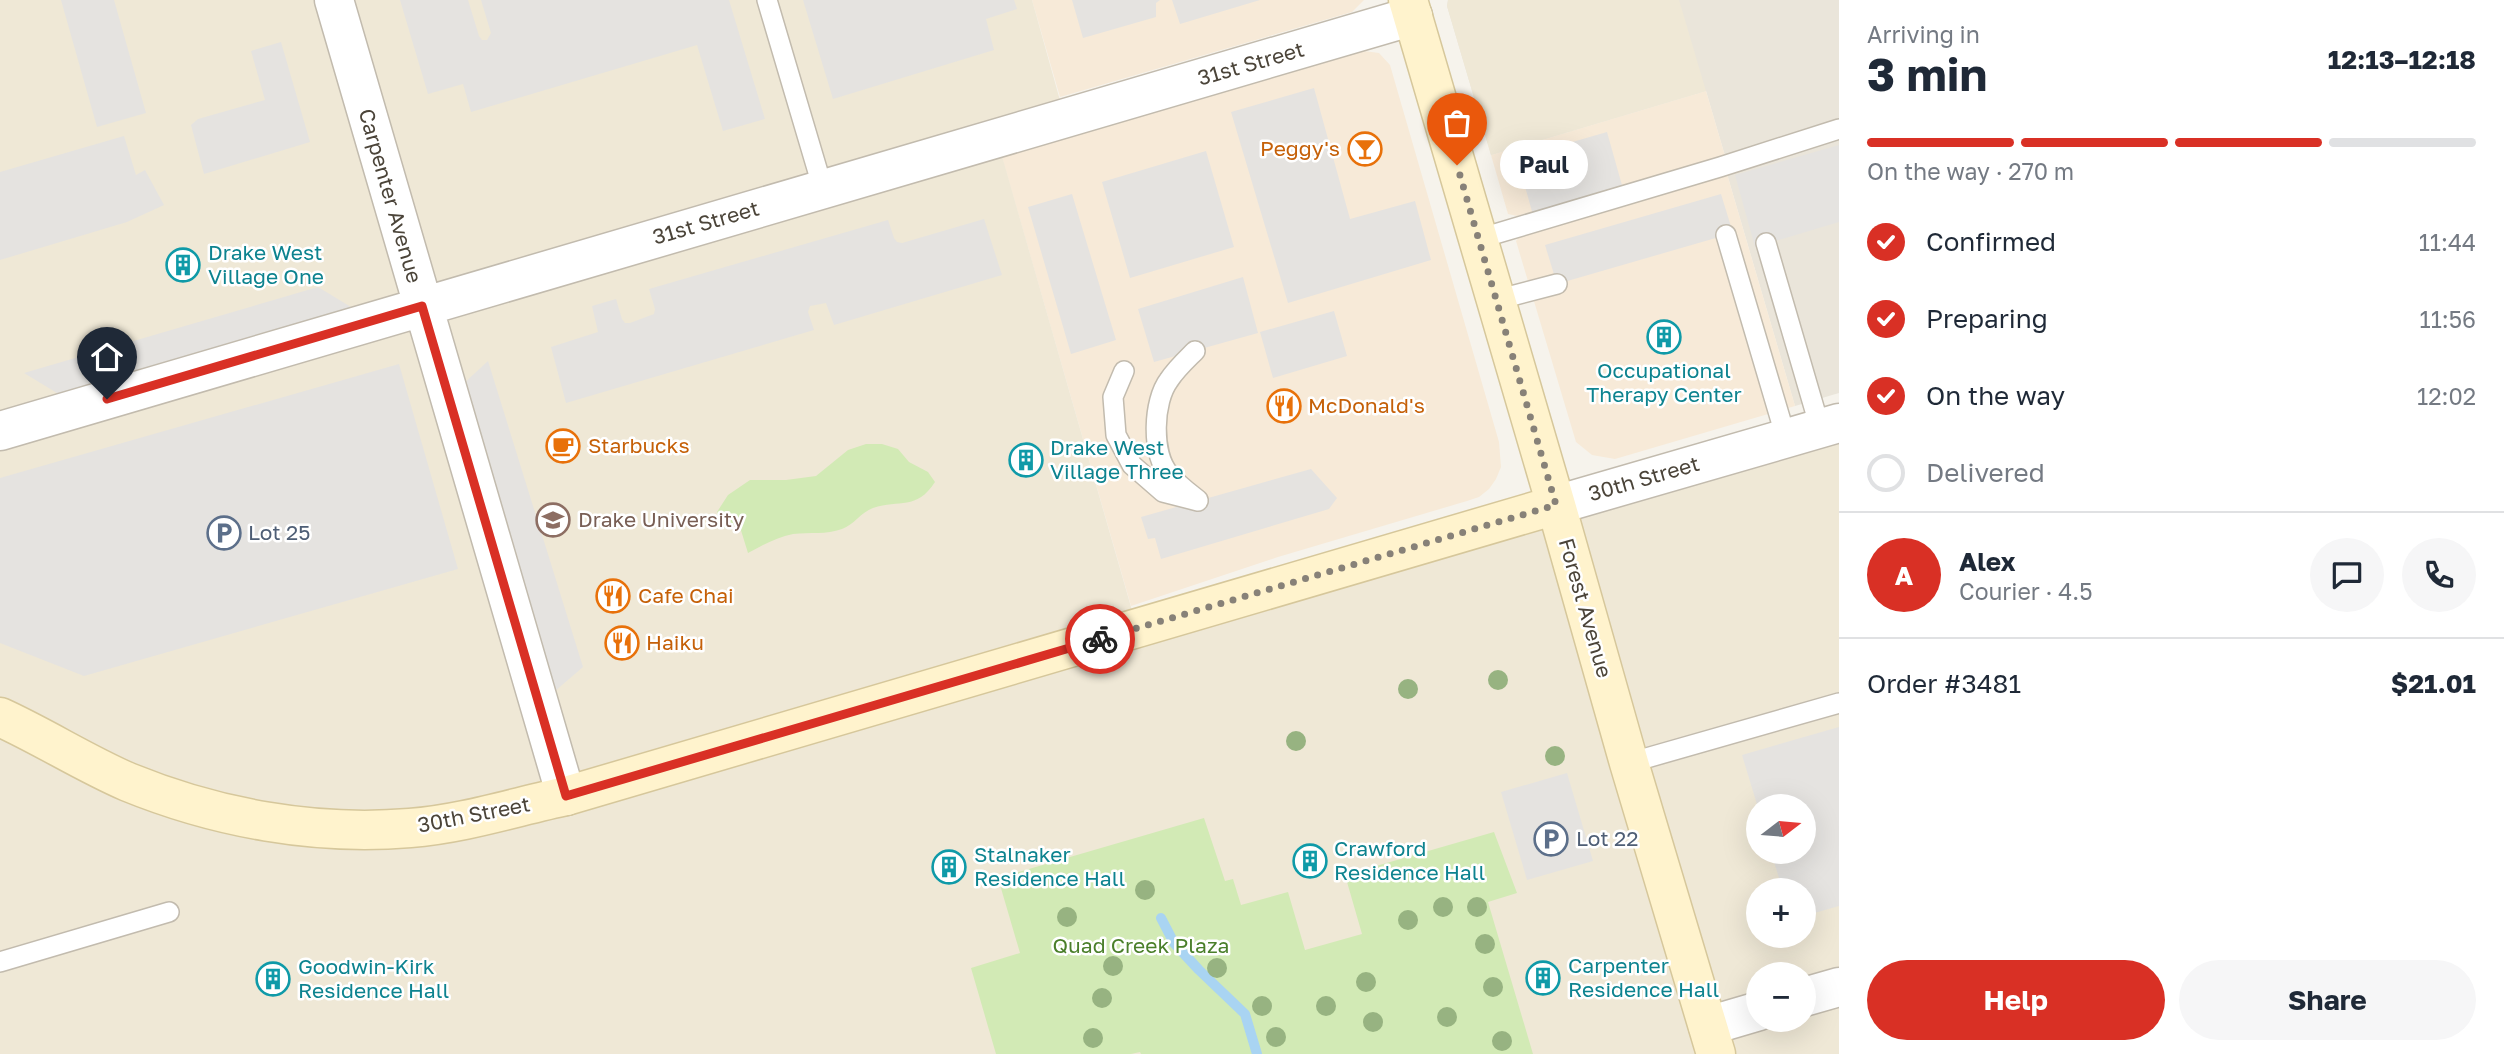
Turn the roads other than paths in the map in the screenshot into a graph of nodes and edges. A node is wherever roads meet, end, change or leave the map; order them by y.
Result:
1 (334, 0) edge
2 (767, 0) edge
3 (1411, 8) edge
4 (1839, 129) edge
5 (823, 189) junction
6 (1726, 235) dead end
7 (1478, 239) junction
8 (1766, 243) dead end
9 (1557, 284) dead end
10 (1496, 300) junction
11 (422, 306) junction
12 (1195, 351) dead end
13 (1124, 371) dead end
14 (1815, 430) edge
15 (0, 431) edge
16 (1556, 505) junction
17 (1839, 703) edge
18 (0, 717) edge
19 (1629, 763) junction
20 (566, 796) junction
21 (169, 912) dead end
22 (0, 962) edge
23 (1839, 987) edge
24 (1816, 994) edge
25 (1746, 1019) edge
26 (1712, 1040) edge

1 - 11 street, Carpenter Avenue
2 - 5 lane
3 - 5 street, 31st Street
3 - 7 main road, Forest Avenue
4 - 7 lane
5 - 11 street, 31st Street
6 - 14 lane
7 - 10 main road, Forest Avenue
8 - 14 lane
9 - 10 lane
10 - 16 main road, Forest Avenue
11 - 15 street, 31st Street
11 - 20 street, Carpenter Avenue
12 - 13 lane
14 - 16 street, 30th Street
16 - 19 main road, Forest Avenue
16 - 20 main road, 30th Street
17 - 19 lane
18 - 20 main road, 30th Street
19 - 26 main road, Forest Avenue
21 - 22 lane
23 - 24 street
25 - 26 street

